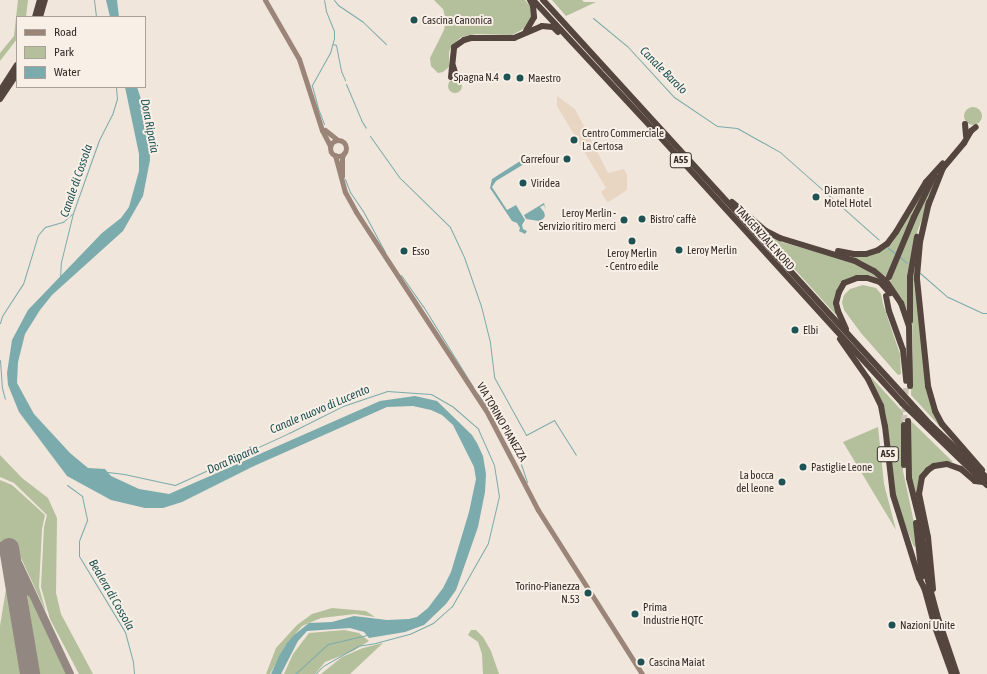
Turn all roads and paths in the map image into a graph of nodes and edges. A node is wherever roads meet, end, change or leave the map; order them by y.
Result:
1 (40, 0) edge
2 (45, 0) edge
3 (265, 0) edge
4 (530, 0) edge
5 (533, 0) edge
6 (543, 0) edge
7 (35, 16) edge
8 (40, 16) edge
9 (523, 34) junction
10 (574, 44) junction
11 (16, 67) edge
12 (16, 75) edge
13 (453, 77) dead end
14 (0, 91) edge
15 (0, 99) edge
16 (320, 124) junction
17 (965, 124) dead end
18 (976, 127) dead end
19 (338, 140) junction
20 (330, 146) junction
21 (344, 153) junction
22 (335, 155) junction
23 (946, 160) junction
24 (343, 185) junction
25 (718, 192) junction
26 (929, 202) junction
27 (815, 248) junction
28 (889, 278) dead end
29 (886, 296) dead end
30 (833, 328) junction
31 (848, 335) junction
32 (910, 349) junction
33 (907, 384) junction
34 (986, 481) edge
35 (924, 590) junction
36 (933, 601) junction
37 (643, 673) edge
38 (952, 674) edge
39 (957, 674) edge

1 - 7 highway
2 - 8 highway
3 - 16 main road
4 - 9 highway
5 - 10 highway, TANGENZIALE NORD / A55
6 - 25 highway, TANGENZIALE NORD / A55
9 - 10 highway
9 - 13 highway
10 - 30 highway, TANGENZIALE NORD / A55
11 - 14 highway
12 - 15 highway
16 - 19 main road
16 - 20 main road
17 - 23 highway
18 - 26 highway
19 - 20 main road
19 - 21 main road
20 - 22 main road
21 - 22 main road
21 - 24 main road, VIA TORINO PIANEZZA
22 - 24 main road, VIA TORINO PIANEZZA
23 - 27 highway
23 - 28 highway
24 - 37 main road, VIA TORINO PIANEZZA
25 - 27 highway
25 - 31 highway, TANGENZIALE NORD / A55
26 - 32 highway
26 - 34 highway
27 - 32 highway
29 - 33 highway
30 - 34 highway, TANGENZIALE NORD / A55
30 - 35 highway, A55
31 - 33 highway
31 - 34 highway, TANGENZIALE NORD / A55
32 - 33 highway
34 - 36 highway, A55
35 - 36 highway, A55
35 - 38 highway, A55
36 - 39 highway, A55

